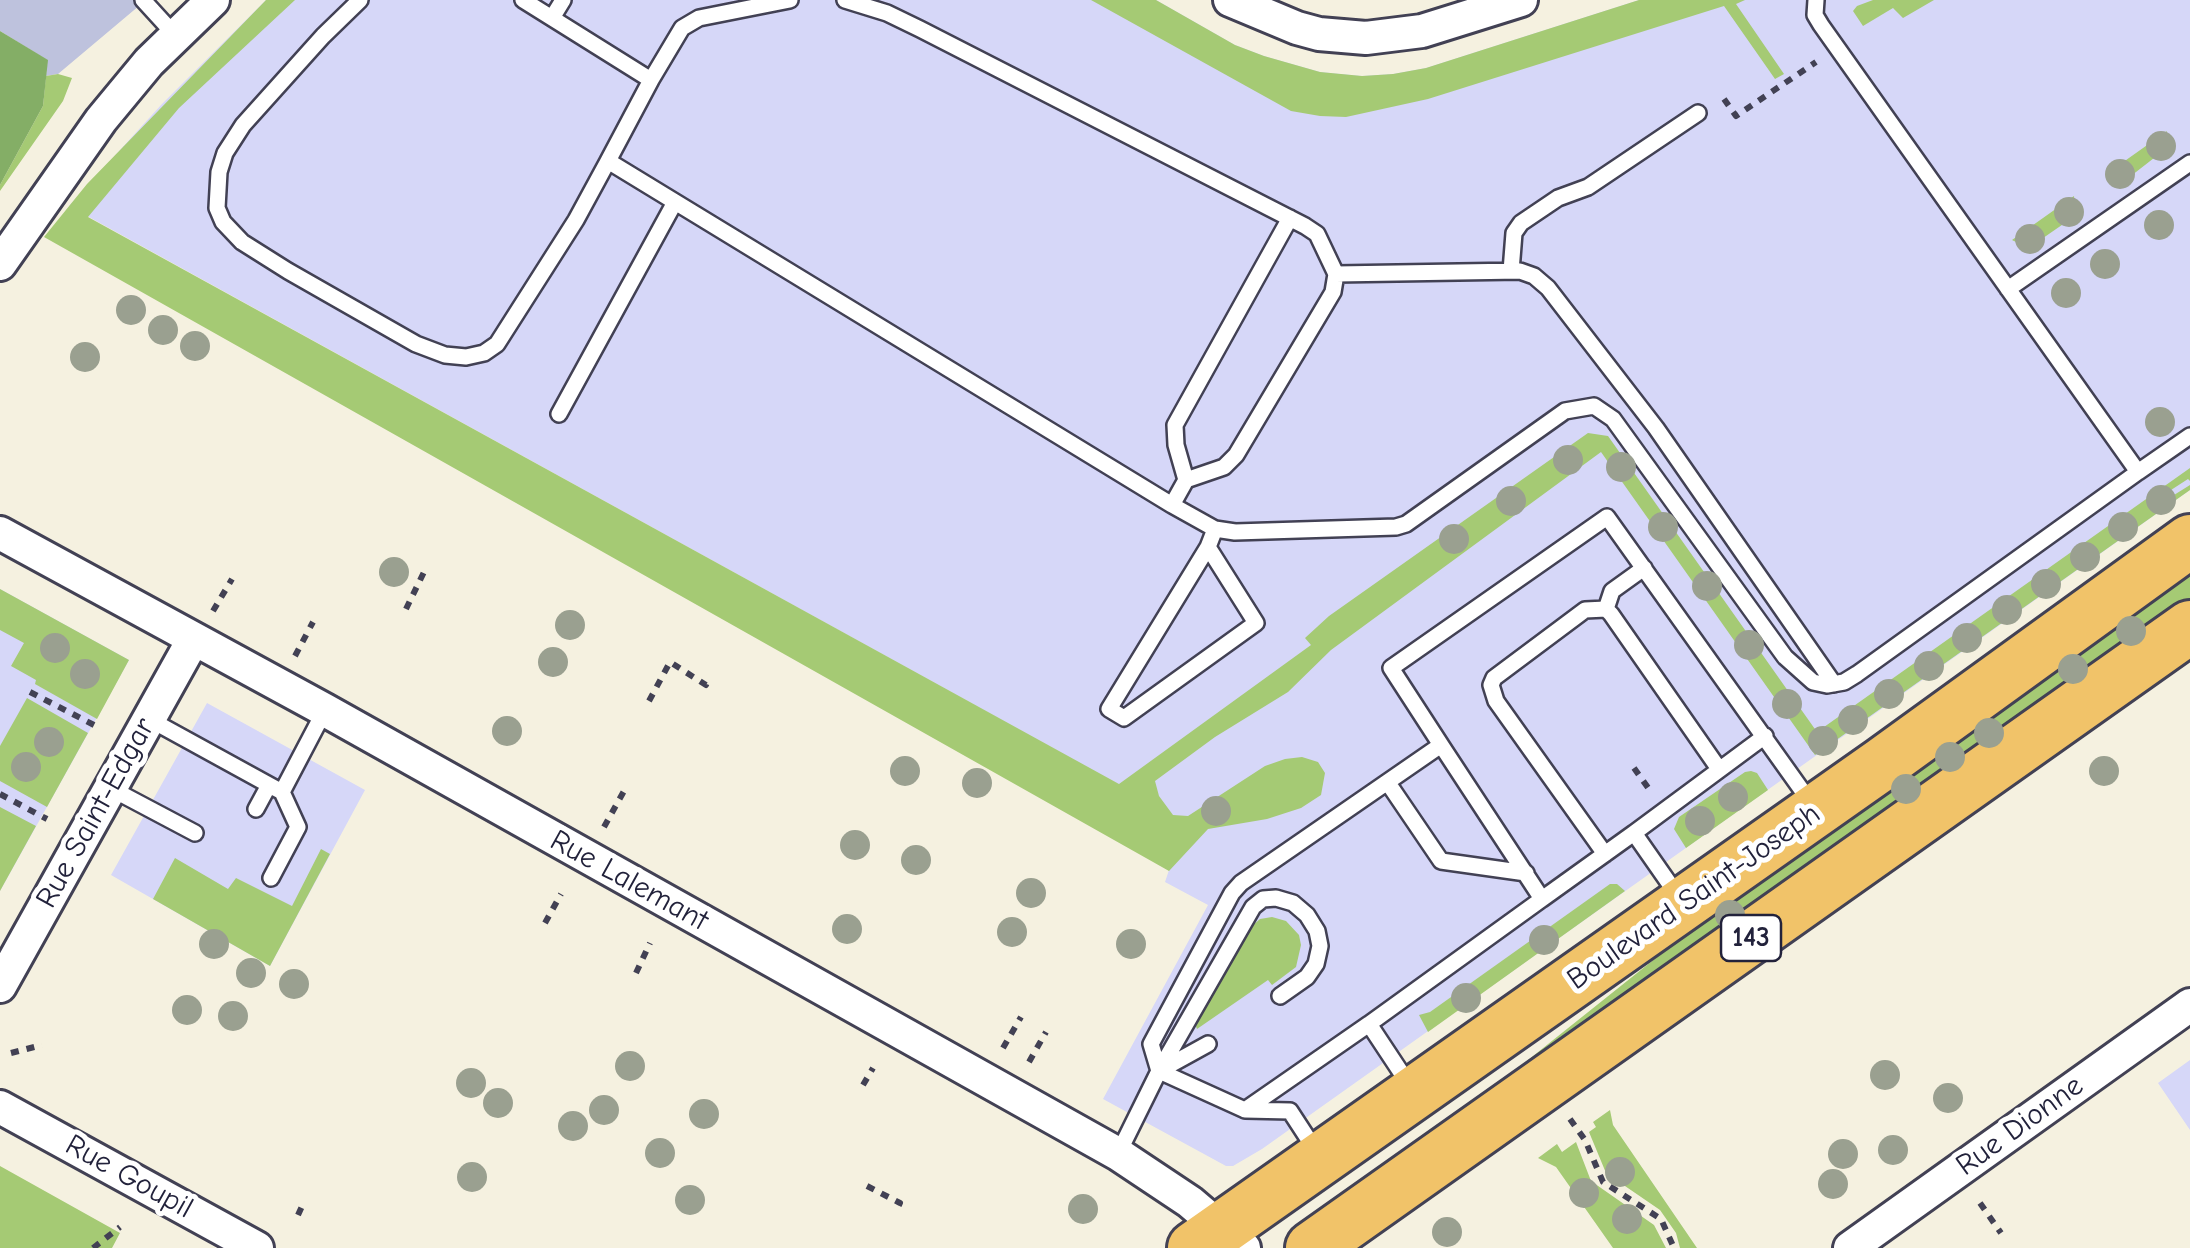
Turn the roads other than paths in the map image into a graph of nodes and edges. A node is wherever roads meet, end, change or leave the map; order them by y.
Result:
1 (143, 0) edge
2 (213, 0) edge
3 (360, 0) edge
4 (524, 0) edge
5 (563, 0) edge
6 (790, 0) edge
7 (844, 0) edge
8 (1230, 0) edge
9 (1520, 0) edge
10 (1816, 0) edge
11 (552, 18) junction
12 (175, 35) junction
13 (651, 80) junction
14 (1698, 113) road end
15 (608, 161) junction
16 (2190, 163) edge
17 (676, 202) junction
18 (1290, 218) junction
19 (0, 264) edge
20 (1511, 271) junction
21 (1336, 274) junction
22 (2008, 289) junction
23 (559, 414) dead end
24 (2190, 436) edge
25 (2138, 472) junction
26 (1186, 480) junction
27 (1172, 505) junction
28 (1215, 530) junction
29 (0, 533) edge
30 (2190, 541) edge
31 (1208, 547) junction
32 (1644, 568) junction
33 (1606, 609) junction
34 (2190, 627) edge
35 (193, 640) junction
36 (1834, 684) junction
37 (325, 710) junction
38 (148, 719) junction
39 (1764, 736) junction
40 (1441, 745) junction
41 (1719, 769) junction
42 (1388, 783) junction
43 (110, 788) junction
44 (276, 788) junction
45 (256, 809) dead end
46 (1817, 810) junction
47 (195, 833) dead end
48 (1634, 833) junction
49 (1605, 854) junction
50 (1526, 873) junction
51 (271, 878) dead end
52 (1542, 899) junction
53 (1683, 904) junction
54 (0, 986) edge
55 (1280, 996) dead end
56 (2190, 1005) edge
57 (1369, 1024) junction
58 (1208, 1044) dead end
59 (1160, 1071) junction
60 (1415, 1094) junction
61 (0, 1106) edge
62 (1245, 1110) junction
63 (1118, 1154) junction
64 (1322, 1160) junction
65 (1220, 1241) edge
66 (257, 1248) edge
67 (1312, 1248) edge
68 (1850, 1248) edge

1 - 12 lane
2 - 12 street
3 - 15 lane
4 - 11 lane
5 - 11 lane
6 - 13 lane
7 - 18 lane
8 - 9 street
10 - 22 lane
11 - 13 lane
12 - 19 street
13 - 15 lane
14 - 20 lane
15 - 17 lane
16 - 22 lane
17 - 23 lane
17 - 27 lane
18 - 21 lane
18 - 26 lane
20 - 21 lane
20 - 36 lane
21 - 26 lane
22 - 25 lane
24 - 25 lane
25 - 36 lane
26 - 27 lane
27 - 28 lane
28 - 31 lane
28 - 36 lane
29 - 35 street, Rue Lalemant
30 - 46 main road, Boulevard Saint-Joseph / 143
31 - 31 lane
32 - 33 lane
32 - 39 lane
32 - 40 lane
33 - 41 lane
33 - 49 lane
34 - 67 main road, 143
35 - 37 street, Rue Lalemant
35 - 38 street, Rue Saint-Edgar
37 - 44 lane
37 - 63 street, Rue Lalemant
38 - 43 street, Rue Saint-Edgar
38 - 44 lane
39 - 41 lane
39 - 46 lane
40 - 42 lane
40 - 50 lane
41 - 48 lane
42 - 50 lane
42 - 59 lane
43 - 47 lane
43 - 54 street, Rue Saint-Edgar
44 - 45 lane
44 - 51 lane
46 - 53 main road, Boulevard Saint-Joseph / 143
48 - 49 lane
48 - 53 lane
49 - 52 lane
50 - 52 lane
52 - 57 lane
53 - 60 main road, Boulevard Saint-Joseph / 143
55 - 59 lane
56 - 68 street, Rue Dionne
57 - 60 lane
57 - 62 lane
58 - 59 lane
59 - 62 lane
59 - 63 lane
60 - 64 main road, Boulevard Saint-Joseph / 143
61 - 66 street, Rue Goupil
62 - 64 lane
63 - 65 street, Rue Lalemant
64 - 65 main road, Boulevard Saint-Joseph / 143

